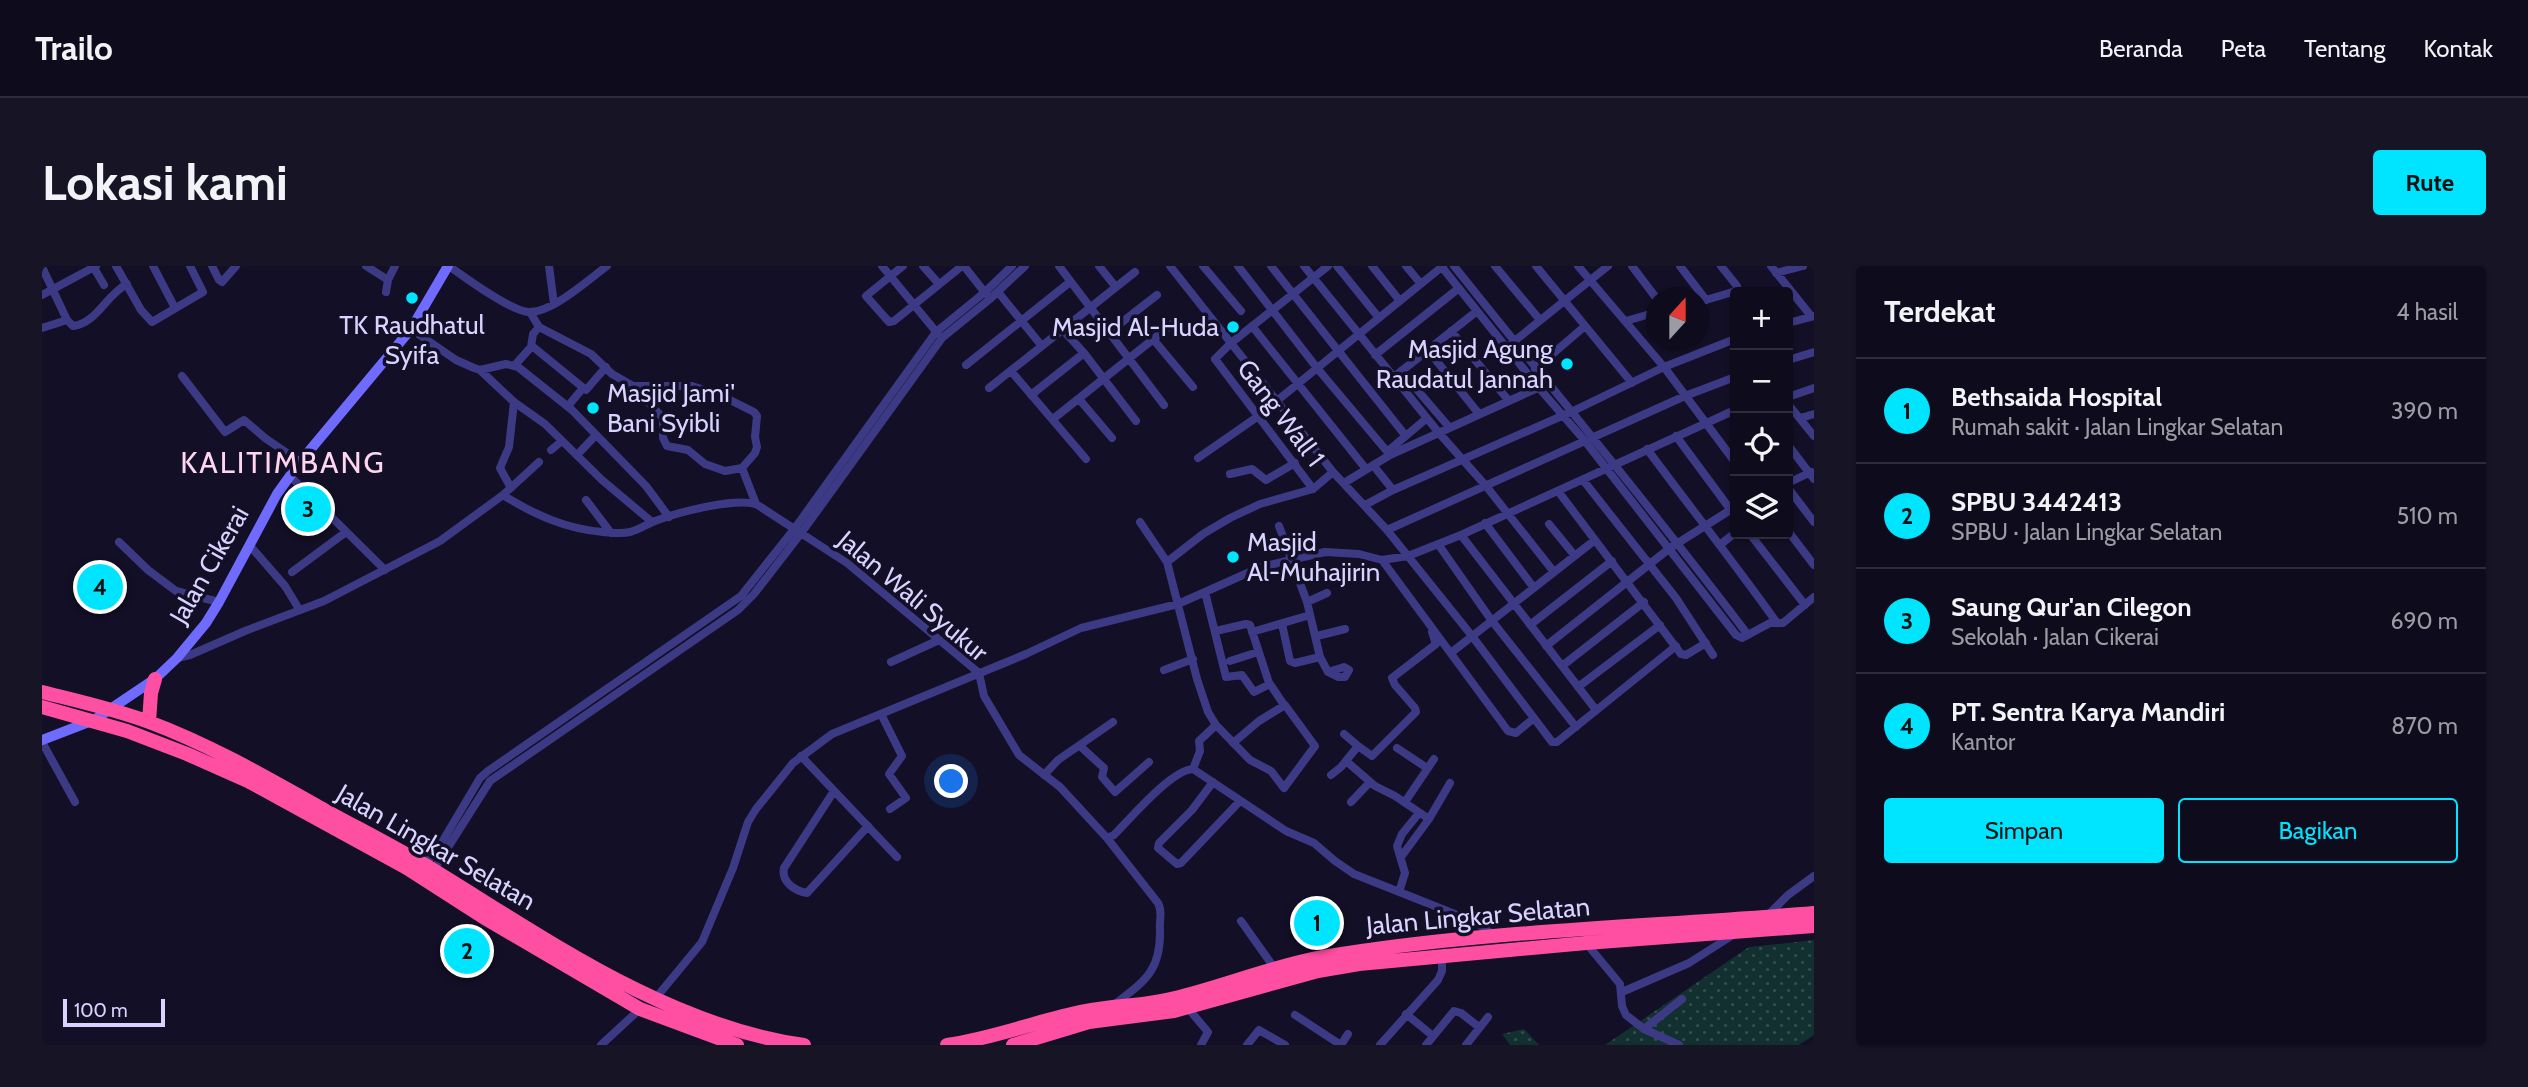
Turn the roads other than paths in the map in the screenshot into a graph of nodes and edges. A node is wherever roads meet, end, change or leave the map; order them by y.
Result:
1 (116, 266) edge
2 (153, 266) edge
3 (190, 266) edge
4 (212, 266) edge
5 (236, 266) edge
6 (366, 266) edge
7 (396, 266) edge
8 (448, 266) edge
9 (549, 266) edge
10 (607, 266) edge
11 (882, 266) edge
12 (903, 266) edge
13 (923, 266) edge
14 (963, 266) edge
15 (1025, 266) edge
16 (1059, 266) edge
17 (1099, 266) edge
18 (1171, 266) edge
19 (1203, 266) edge
20 (1238, 266) edge
21 (1271, 266) edge
22 (1304, 266) edge
23 (1328, 266) edge
24 (1338, 266) edge
25 (1372, 266) edge
26 (1406, 266) edge
27 (1442, 266) edge
28 (1454, 266) edge
29 (1495, 266) edge
30 (1536, 266) edge
31 (1578, 266) edge
32 (1608, 266) edge
33 (1632, 266) edge
34 (1680, 266) edge
35 (1721, 266) edge
36 (1803, 266) edge
37 (42, 267) edge
38 (95, 267) edge
39 (1013, 268) edge
40 (1773, 269) edge
41 (1135, 272) dead end
42 (890, 275) junction
43 (1313, 277) junction
44 (388, 280) junction
45 (1590, 280) junction
46 (1070, 282) junction
47 (127, 284) junction
48 (939, 284) junction
49 (1421, 284) junction
50 (104, 285) dead end
51 (1115, 286) junction
52 (1648, 287) edge
53 (1693, 287) edge
54 (1459, 288) junction
55 (52, 289) junction
56 (386, 292) dead end
57 (998, 292) junction
58 (1293, 294) junction
59 (42, 295) edge
60 (1157, 295) dead end
61 (988, 296) junction
62 (1709, 299) edge
63 (1400, 301) junction
64 (1564, 301) junction
65 (554, 304) junction
66 (915, 304) junction
67 (175, 308) junction
68 (1089, 308) junction
69 (1273, 310) junction
70 (1241, 311) dead end
71 (1477, 311) junction
72 (531, 315) junction
73 (1646, 315) edge
74 (1812, 316) edge
75 (1380, 318) junction
76 (67, 320) junction
77 (1022, 320) junction
78 (1540, 320) junction
79 (1176, 321) dead end
80 (1626, 321) junction
81 (414, 322) junction
82 (1793, 322) edge
83 (1252, 326) junction
84 (1585, 326) junction
85 (539, 327) junction
86 (42, 328) edge
87 (1063, 330) junction
88 (1451, 331) junction
89 (1108, 333) junction
90 (939, 335) junction
91 (1359, 335) junction
92 (1153, 338) junction
93 (1231, 342) junction
94 (1730, 342) edge
95 (1510, 344) junction
96 (1041, 345) junction
97 (532, 346) junction
98 (1427, 349) junction
99 (1339, 351) junction
100 (1814, 352) edge
101 (1084, 353) junction
102 (1376, 355) junction
103 (1129, 358) junction
104 (1793, 358) edge
105 (515, 365) junction
106 (966, 365) dead end
107 (606, 367) junction
108 (1664, 367) junction
109 (1317, 368) junction
110 (1535, 369) junction
111 (481, 370) junction
112 (1011, 371) junction
113 (1398, 374) junction
114 (182, 376) dead end
115 (1104, 379) junction
116 (1730, 379) edge
117 (1298, 383) junction
118 (1632, 383) junction
119 (1543, 385) junction
120 (633, 386) junction
121 (1193, 387) dead end
122 (989, 388) dead end
123 (1814, 388) edge
124 (585, 389) junction
125 (1031, 395) junction
126 (1793, 395) edge
127 (1685, 396) junction
128 (1079, 399) junction
129 (514, 401) junction
130 (1509, 401) junction
131 (1277, 402) junction
132 (1164, 405) dead end
133 (568, 406) junction
134 (1793, 410) edge
135 (1479, 414) junction
136 (1567, 414) junction
137 (1730, 414) edge
138 (1814, 414) edge
139 (1257, 417) junction
140 (1427, 418) junction
141 (1800, 418) junction
142 (1053, 419) junction
143 (1136, 421) dead end
144 (1706, 423) junction
145 (1450, 427) junction
146 (1439, 433) junction
147 (596, 435) junction
148 (1405, 435) junction
149 (1676, 436) junction
150 (1814, 436) edge
151 (1112, 439) dead end
152 (1589, 440) junction
153 (562, 441) junction
154 (1647, 449) junction
155 (551, 450) dead end
156 (1793, 451) edge
157 (1389, 453) junction
158 (577, 455) junction
159 (1730, 455) edge
160 (1198, 458) dead end
161 (1463, 458) junction
162 (1086, 459) dead end
163 (300, 462) junction
164 (539, 462) dead end
165 (1294, 463) junction
166 (1615, 464) junction
167 (1369, 467) junction
168 (1606, 467) junction
169 (742, 468) junction
170 (1333, 472) junction
171 (1230, 474) dead end
172 (1813, 474) edge
173 (290, 475) junction
174 (1583, 480) junction
175 (1793, 480) edge
176 (1344, 483) junction
177 (1486, 486) junction
178 (510, 488) junction
179 (1313, 489) junction
180 (1393, 489) junction
181 (1558, 491) junction
182 (503, 495) junction
183 (1793, 495) edge
184 (586, 500) dead end
185 (755, 504) junction
186 (1730, 504) edge
187 (1365, 505) junction
188 (1730, 510) edge
189 (1507, 512) junction
190 (669, 517) junction
191 (652, 522) junction
192 (1140, 522) dead end
193 (1814, 522) edge
194 (1485, 523) junction
195 (1549, 524) dead end
196 (1279, 526) dead end
197 (1704, 526) junction
198 (798, 530) junction
199 (1387, 530) junction
200 (346, 532) junction
201 (611, 533) junction
202 (1461, 535) junction
203 (1730, 537) edge
204 (1793, 538) edge
205 (1754, 539) edge
206 (1595, 540) junction
207 (119, 542) dead end
208 (1678, 542) junction
209 (1438, 544) junction
210 (1721, 544) junction
211 (251, 547) junction
212 (1670, 548) junction
213 (1408, 556) junction
214 (1575, 556) junction
215 (1382, 560) junction
216 (1293, 561) junction
217 (1612, 561) junction
218 (1167, 562) junction
219 (1650, 564) junction
220 (1814, 565) edge
221 (384, 570) junction
222 (292, 572) dead end
223 (1554, 572) junction
224 (1629, 581) junction
225 (1534, 587) junction
226 (1205, 592) junction
227 (1327, 593) dead end
228 (1814, 597) edge
229 (219, 602) junction
230 (1307, 602) junction
231 (1644, 602) junction
232 (1178, 604) junction
233 (1514, 604) junction
234 (1805, 606) junction
235 (299, 609) junction
236 (1423, 614) junction
237 (1310, 615) junction
238 (1492, 621) junction
239 (1776, 623) junction
240 (1282, 624) junction
241 (1530, 625) junction
242 (1660, 625) junction
243 (1345, 628) dead end
244 (1220, 630) dead end
245 (1252, 632) junction
246 (1317, 636) junction
247 (1472, 636) junction
248 (1745, 636) junction
249 (939, 640) junction
250 (1706, 643) junction
251 (1546, 646) junction
252 (1676, 646) junction
253 (1258, 652) junction
254 (1452, 652) junction
255 (1713, 655) dead end
256 (1320, 657) junction
257 (177, 658) junction
258 (1193, 659) junction
259 (1230, 661) dead end
260 (891, 662) dead end
261 (1562, 666) junction
262 (1164, 670) dead end
263 (1328, 672) dead end
264 (979, 673) junction
265 (155, 679) junction
266 (1269, 682) dead end
267 (1578, 687) junction
268 (42, 692) edge
269 (1284, 705) junction
270 (42, 706) edge
271 (108, 709) junction
272 (1596, 710) junction
273 (881, 714) junction
274 (1534, 718) junction
275 (94, 720) junction
276 (149, 722) junction
277 (1113, 722) dead end
278 (1216, 725) junction
279 (1576, 727) junction
280 (1344, 734) dead end
281 (42, 741) edge
282 (1233, 743) junction
283 (1080, 746) junction
284 (1358, 746) junction
285 (1397, 748) dead end
286 (801, 755) junction
287 (1434, 759) dead end
288 (1346, 761) junction
289 (1149, 762) dead end
290 (1427, 768) junction
291 (1193, 769) junction
292 (1044, 775) junction
293 (1331, 775) dead end
294 (1213, 782) junction
295 (1370, 782) junction
296 (1450, 783) dead end
297 (834, 791) junction
298 (1240, 801) junction
299 (75, 802) dead end
300 (1351, 802) dead end
301 (1405, 802) junction
302 (890, 808) dead end
303 (1419, 813) junction
304 (1429, 820) junction
305 (868, 827) junction
306 (1107, 838) junction
307 (897, 857) dead end
308 (1401, 857) junction
309 (425, 872) junction
310 (1814, 876) edge
311 (1399, 892) junction
312 (1814, 913) edge
313 (1766, 917) junction
314 (1241, 921) dead end
315 (1814, 926) edge
316 (1736, 933) junction
317 (1495, 936) junction
318 (1586, 943) junction
319 (1442, 955) junction
320 (1275, 969) junction
321 (1251, 982) junction
322 (1622, 992) junction
323 (1682, 999) dead end
324 (655, 1000) junction
325 (640, 1009) junction
326 (1115, 1010) junction
327 (1192, 1013) dead end
328 (1406, 1014) junction
329 (1295, 1015) dead end
330 (1488, 1017) dead end
331 (1479, 1027) junction
332 (1644, 1028) junction
333 (1348, 1034) dead end
334 (1433, 1036) junction
335 (601, 1045) edge
336 (737, 1045) edge
337 (804, 1045) edge
338 (947, 1045) edge
339 (1013, 1045) edge
340 (1201, 1045) edge
341 (1247, 1045) edge
342 (1285, 1045) edge
343 (1380, 1045) edge
344 (1426, 1045) edge
345 (1466, 1045) edge
346 (1679, 1045) edge

1 - 47 street
2 - 67 street
3 - 67 street
4 - 5 street
6 - 44 street
7 - 44 street
8 - 72 street
8 - 81 street, Jalan Cikerai
9 - 65 street
10 - 65 street
11 - 42 street
12 - 42 street
13 - 48 street
14 - 48 street
14 - 61 street
15 - 39 street
16 - 46 street
17 - 51 street
18 - 93 street
19 - 70 street
20 - 69 street
21 - 58 street
22 - 43 street
23 - 43 street
24 - 75 street
25 - 63 street
26 - 49 street
27 - 49 street
27 - 54 street
28 - 95 street
29 - 78 street
30 - 64 street
31 - 45 street
32 - 45 street
33 - 52 street
34 - 53 street
35 - 62 street
36 - 40 street
37 - 55 street
38 - 50 street
38 - 55 street
39 - 57 street
39 - 61 street
40 - 74 street
41 - 51 street
42 - 66 street
42 - 66 street
43 - 58 street
43 - 91 street
44 - 56 street
45 - 64 street
45 - 80 street
46 - 68 street
46 - 77 street
47 - 67 street
47 - 76 street
48 - 66 street
49 - 63 street
51 - 68 street
54 - 71 street
54 - 102 street
55 - 59 street
55 - 76 street
57 - 61 street
57 - 77 street
58 - 69 street
58 - 99 street
60 - 89 street
61 - 90 street
63 - 75 street
64 - 78 street
64 - 84 street
65 - 72 street
66 - 90 street
68 - 87 street
68 - 89 street
69 - 83 street
69 - 109 street
71 - 88 street
71 - 95 street
72 - 85 street
73 - 80 street
74 - 82 street
75 - 91 street
76 - 86 street
77 - 96 street
77 - 106 street
78 - 95 street
79 - 92 street
80 - 108 street
81 - 111 street
81 - 163 street, Jalan Cikerai
83 - 93 street
83 - 117 street
84 - 110 street
84 - 118 street
85 - 97 street
85 - 107 street
87 - 96 street
87 - 101 street
88 - 98 street
88 - 130 street
89 - 103 street
90 - 198 street
91 - 99 street
91 - 102 street
92 - 103 street
92 - 121 street
93 - 131 street
93 - 139 street, Gang Wall 1
94 - 108 street
95 - 110 street
95 - 119 street
96 - 112 street
97 - 105 street
97 - 124 street
98 - 113 street
98 - 135 street
99 - 109 street
99 - 148 street
100 - 104 street
101 - 115 street
101 - 125 street
102 - 113 street
103 - 115 street
103 - 132 street
105 - 111 street
105 - 133 street
107 - 120 street
107 - 124 street
108 - 118 street
108 - 127 street
109 - 117 street
109 - 157 street
110 - 119 street
111 - 129 street
112 - 122 street
112 - 125 street
113 - 140 street
113 - 145 street
114 - 163 street
115 - 128 street
115 - 143 street
116 - 127 street
117 - 131 street
117 - 167 street
118 - 136 street
119 - 130 street
119 - 136 street
120 - 169 street
120 - 169 street
123 - 126 street
124 - 133 street
125 - 142 street
127 - 144 street
127 - 152 street
128 - 142 street
128 - 151 street
129 - 153 street
129 - 178 street
130 - 135 street
131 - 139 street
131 - 170 street
133 - 147 street
134 - 141 street
135 - 145 street
136 - 152 street
136 - 161 street
137 - 144 street
138 - 141 street
139 - 160 street
139 - 165 street, Gang Wall 1
140 - 146 street
140 - 148 street
141 - 150 street
142 - 162 street
144 - 149 street
144 - 159 street
145 - 146 street
146 - 157 street
146 - 161 street
147 - 158 street
147 - 190 street
148 - 157 street
149 - 154 street
149 - 186 street
152 - 166 street
152 - 168 street
152 - 177 street
153 - 155 street
153 - 158 street
154 - 166 street
154 - 197 street
156 - 172 street
157 - 167 street
158 - 191 street
161 - 177 street
161 - 180 street
163 - 173 street, Jalan Cikerai
164 - 178 street
165 - 171 street
165 - 179 street, Gang Wall 1
166 - 168 street
166 - 208 street
167 - 176 street
167 - 180 street
168 - 174 street
168 - 212 street
169 - 185 street
170 - 176 street
170 - 179 street
172 - 175 street
173 - 200 street
173 - 211 street, Jalan Cikerai
174 - 181 street
174 - 219 street
176 - 187 street
177 - 189 street
177 - 199 street
178 - 182 street
179 - 218 street
180 - 187 street
181 - 189 street
181 - 206 street
182 - 201 street
182 - 221 street
183 - 193 street
184 - 201 street
185 - 190 street
185 - 198 street, Jalan Wali Syukur
187 - 199 street
188 - 197 street
189 - 194 street
189 - 223 street
190 - 191 street
191 - 201 street
192 - 218 street
194 - 202 street
194 - 225 street
195 - 214 street
196 - 216 street
197 - 208 street
197 - 210 street
198 - 249 street, Jalan Wali Syukur
198 - 309 street
199 - 213 street
200 - 221 street
200 - 222 street
202 - 209 street
202 - 233 street
203 - 210 street
204 - 220 street
205 - 234 street
206 - 214 street
206 - 217 street
207 - 229 street
208 - 212 street
208 - 248 street
209 - 213 street
209 - 238 street
210 - 239 street
211 - 229 street, Jalan Cikerai
211 - 235 street
212 - 219 street
212 - 248 street
213 - 215 street
213 - 247 street
214 - 223 street
215 - 216 street
215 - 236 street
216 - 226 street
216 - 230 street
217 - 224 street
217 - 241 street
218 - 232 street
219 - 224 street
219 - 250 street
221 - 235 street
223 - 225 street
224 - 231 street
224 - 251 street
225 - 233 street
226 - 232 street
226 - 269 street
227 - 230 street
228 - 234 street
229 - 257 street, Jalan Cikerai
230 - 237 street
231 - 242 street
231 - 261 street
232 - 258 street
232 - 264 street
233 - 238 street
233 - 241 street
234 - 239 street
235 - 257 street
236 - 254 street
236 - 284 street
237 - 240 street
237 - 246 street
238 - 247 street
238 - 279 street
239 - 248 street
240 - 245 street
240 - 256 street
241 - 251 street
242 - 252 street
242 - 267 street
243 - 246 street
244 - 245 street
245 - 253 street
246 - 256 street
247 - 254 street
247 - 274 street
249 - 260 street
249 - 264 street, Jalan Wali Syukur
250 - 252 street
250 - 255 street
251 - 261 street
252 - 272 street
253 - 259 street
253 - 266 street
254 - 274 street
256 - 263 street
257 - 265 street, Jalan Cikerai
258 - 262 street
258 - 278 street
261 - 267 street
264 - 273 street
264 - 292 street, Jalan Wali Syukur
265 - 271 street, Jalan Cikerai
265 - 276 highway
267 - 272 street
268 - 271 highway, Jalan Lingkar Selatan
269 - 282 street
269 - 282 street
270 - 275 highway, Jalan Lingkar Selatan
271 - 275 street, Jalan Cikerai
271 - 276 highway, Jalan Lingkar Selatan
272 - 279 street
273 - 286 street
273 - 302 street
274 - 279 street
275 - 281 street, Jalan Cikerai
275 - 309 highway, Jalan Lingkar Selatan
276 - 309 highway, Jalan Lingkar Selatan
277 - 283 street
278 - 282 street
278 - 291 street
280 - 284 street
281 - 299 street
283 - 289 street
283 - 292 street
284 - 288 street
285 - 290 street
286 - 297 street
286 - 324 street
287 - 290 street
288 - 293 street
288 - 295 street
290 - 301 street
291 - 294 street
291 - 306 street
292 - 306 street, Jalan Wali Syukur
294 - 298 street
294 - 298 street
295 - 300 street
295 - 301 street
296 - 304 street
297 - 305 street
297 - 305 street
298 - 311 street
301 - 303 street
303 - 304 street
303 - 308 street
304 - 308 street
305 - 307 street
306 - 326 street, Jalan Wali Syukur
308 - 311 street
309 - 324 highway, Jalan Lingkar Selatan
309 - 325 highway, Jalan Lingkar Selatan
310 - 313 street
311 - 317 street
312 - 313 highway, Jalan Lingkar Selatan
313 - 317 highway, Jalan Lingkar Selatan
314 - 320 street
315 - 316 highway, Jalan Lingkar Selatan
316 - 318 highway, Jalan Lingkar Selatan
316 - 322 street
317 - 320 highway, Jalan Lingkar Selatan
318 - 319 highway, Jalan Lingkar Selatan
318 - 322 street
319 - 321 highway, Jalan Lingkar Selatan
319 - 328 street
320 - 321 highway, Jalan Lingkar Selatan
321 - 326 highway, Jalan Lingkar Selatan
322 - 332 street
323 - 332 street
324 - 337 highway, Jalan Lingkar Selatan
325 - 335 street
325 - 336 highway, Jalan Lingkar Selatan
326 - 338 highway, Jalan Lingkar Selatan
326 - 339 highway, Jalan Lingkar Selatan
327 - 340 street
328 - 334 street
328 - 343 street
329 - 333 street
330 - 331 street
331 - 334 street
331 - 345 street
332 - 346 street
334 - 344 street
341 - 342 street

